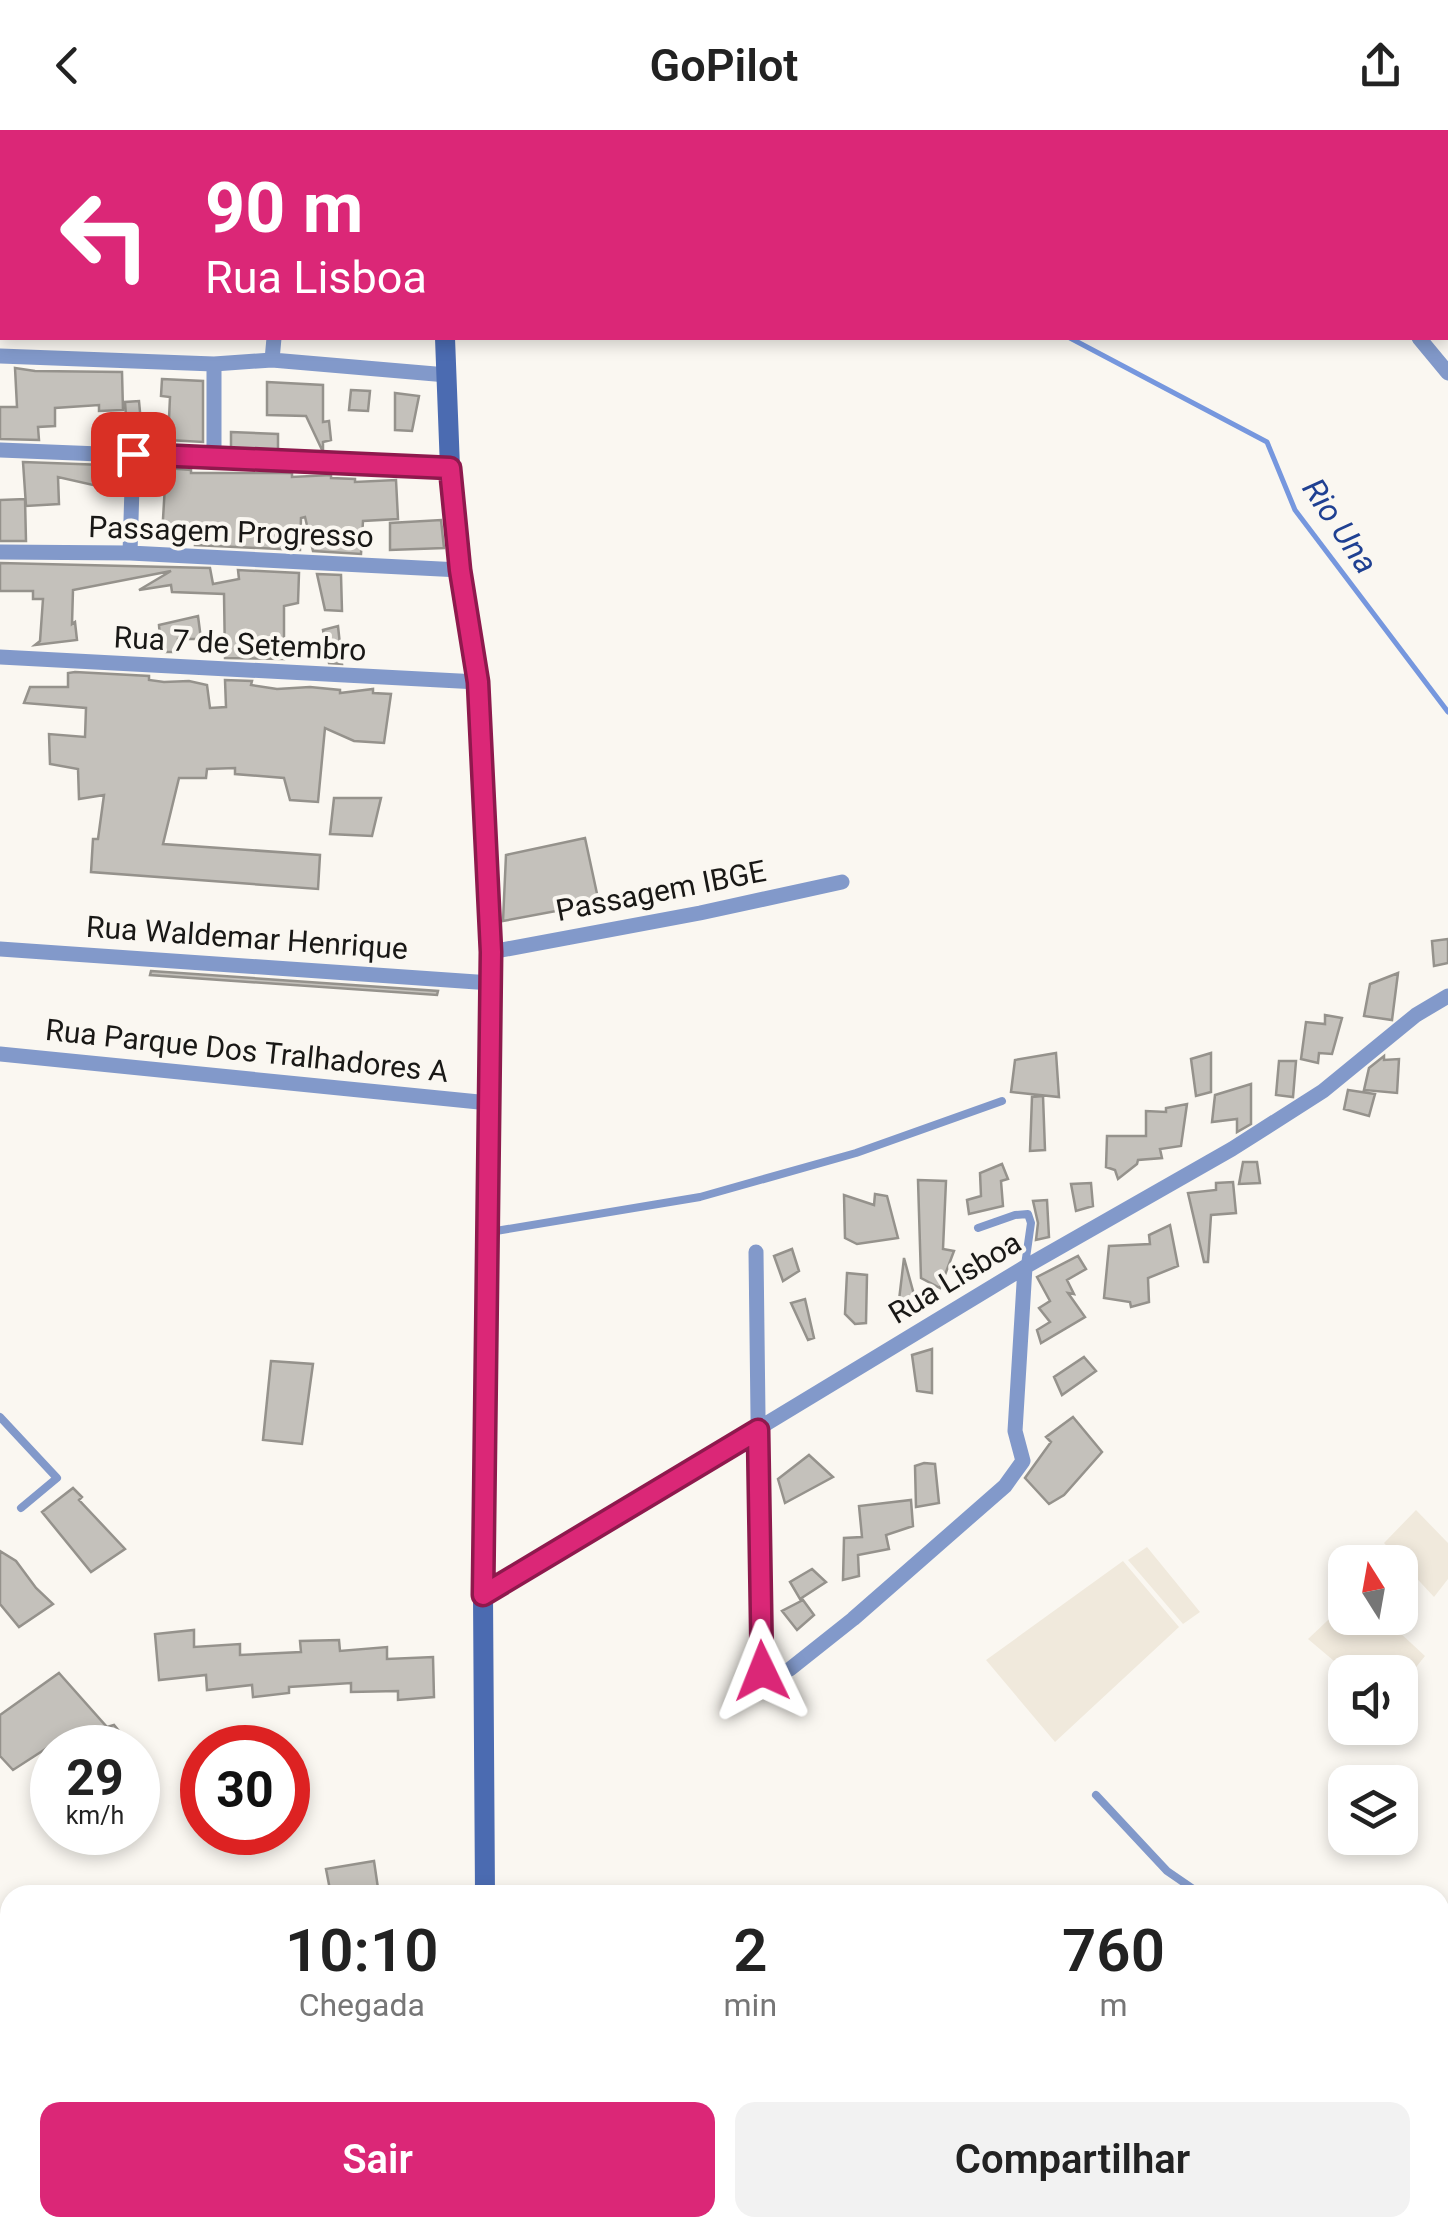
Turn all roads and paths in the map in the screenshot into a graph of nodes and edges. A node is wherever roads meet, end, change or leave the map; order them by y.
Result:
1 (274, 340) edge
2 (445, 340) edge
3 (1421, 340) edge
4 (0, 356) edge
5 (272, 360) junction
6 (214, 364) junction
7 (1448, 372) edge
8 (448, 375) junction
9 (0, 450) edge
10 (133, 454) junction
11 (214, 458) junction
12 (450, 468) junction
13 (0, 552) edge
14 (130, 553) junction
15 (460, 570) junction
16 (0, 657) edge
17 (478, 682) junction
18 (842, 882) dead end
19 (0, 949) edge
20 (491, 952) junction
21 (491, 982) junction
22 (1448, 996) edge
23 (0, 1054) edge
24 (1002, 1101) dead end
25 (489, 1102) junction
26 (978, 1228) dead end
27 (486, 1232) junction
28 (756, 1252) dead end
29 (1025, 1267) junction
30 (0, 1417) edge
31 (758, 1430) junction
32 (22, 1508) dead end
33 (483, 1595) junction
34 (1096, 1796) dead end
35 (484, 1885) edge
36 (1188, 1885) edge

1 - 5 street
2 - 8 main road
3 - 7 street
4 - 6 street
5 - 6 street
5 - 8 street
6 - 11 street
8 - 12 main road
9 - 10 street
10 - 11 street
10 - 14 street
11 - 12 street
12 - 15 main road
13 - 14 street, Passagem Progresso
14 - 15 street, Passagem Progresso
15 - 17 main road
16 - 17 street, Rua 7 de Setembro
17 - 20 main road
18 - 20 street, Passagem IBGE
19 - 21 street, Rua Waldemar Henrique
20 - 21 main road
21 - 25 main road
22 - 29 street, Rua Lisboa
23 - 25 street, Rua Parque Dos Tralhadores A
24 - 27 lane
25 - 27 main road
26 - 29 lane
27 - 33 main road
28 - 31 street
29 - 31 street, Rua Lisboa
29 - 31 street
30 - 32 lane
31 - 33 street, Rua Lisboa
33 - 35 main road
34 - 36 lane

